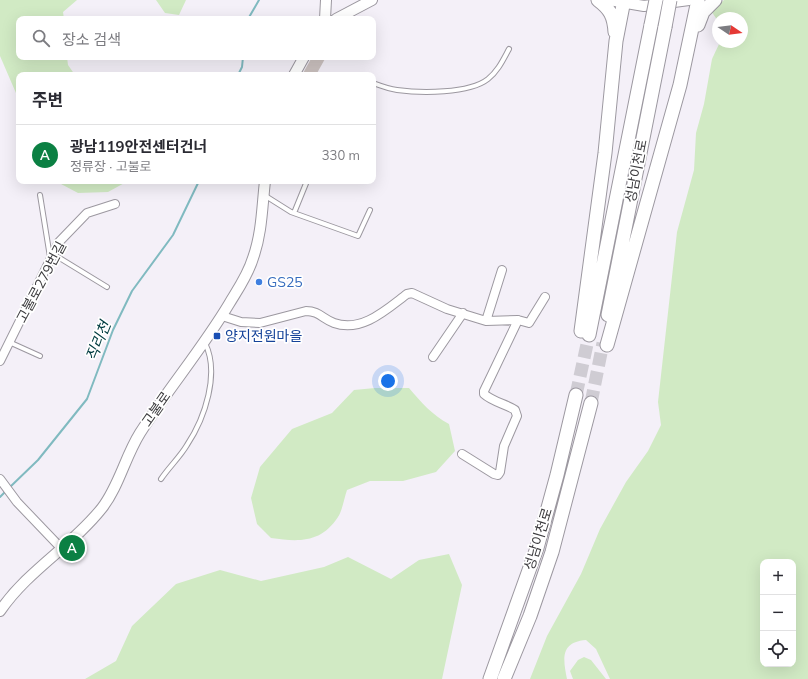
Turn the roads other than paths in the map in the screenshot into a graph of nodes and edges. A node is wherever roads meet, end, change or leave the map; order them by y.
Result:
1 (326, 0) edge
2 (372, 0) edge
3 (598, 0) edge
4 (609, 0) edge
5 (656, 0) edge
6 (670, 0) edge
7 (689, 0) edge
8 (698, 0) edge
9 (715, 0) edge
10 (624, 2) edge
11 (325, 16) edge
12 (342, 16) edge
13 (616, 41) junction
14 (689, 45) junction
15 (509, 49) dead end
16 (302, 60) edge
17 (296, 72) edge
18 (376, 84) edge
19 (265, 184) edge
20 (306, 184) edge
21 (263, 194) junction
22 (40, 195) dead end
23 (115, 204) dead end
24 (370, 210) dead end
25 (294, 213) junction
26 (52, 257) junction
27 (502, 270) dead end
28 (107, 287) dead end
29 (545, 297) dead end
30 (463, 313) junction
31 (222, 316) junction
32 (518, 320) junction
33 (486, 321) junction
34 (9, 342) junction
35 (205, 342) junction
36 (40, 356) dead end
37 (433, 358) dead end
38 (0, 361) edge
39 (576, 395) tunnel mouth
40 (591, 403) tunnel mouth
41 (462, 454) dead end
42 (161, 479) dead end
43 (1, 482) edge
44 (60, 548) junction
45 (0, 611) edge
46 (490, 679) edge
47 (504, 679) edge

1 - 11 street
2 - 12 street
3 - 13 highway
4 - 10 street
5 - 13 highway, 성남이천로, bridge
6 - 14 highway, 성남이천로, bridge
7 - 10 street
8 - 14 highway
9 - 14 highway
10 - 13 highway
15 - 18 lane
16 - 17 street
19 - 21 street, 고불로
20 - 25 lane
21 - 25 lane
21 - 31 street, 고불로
22 - 26 lane
23 - 26 street, 고불로279번길
24 - 25 lane
26 - 28 lane
26 - 34 street, 고불로279번길
27 - 33 street
29 - 32 street
30 - 31 street
30 - 33 street
30 - 37 street
31 - 35 street, 고불로
32 - 33 street
32 - 41 street
34 - 36 lane
34 - 38 street, 고불로279번길
35 - 42 lane
35 - 44 street, 고불로
39 - 46 highway, 성남이천로
40 - 47 highway, 성남이천로
43 - 44 street
44 - 45 street, 고불로

